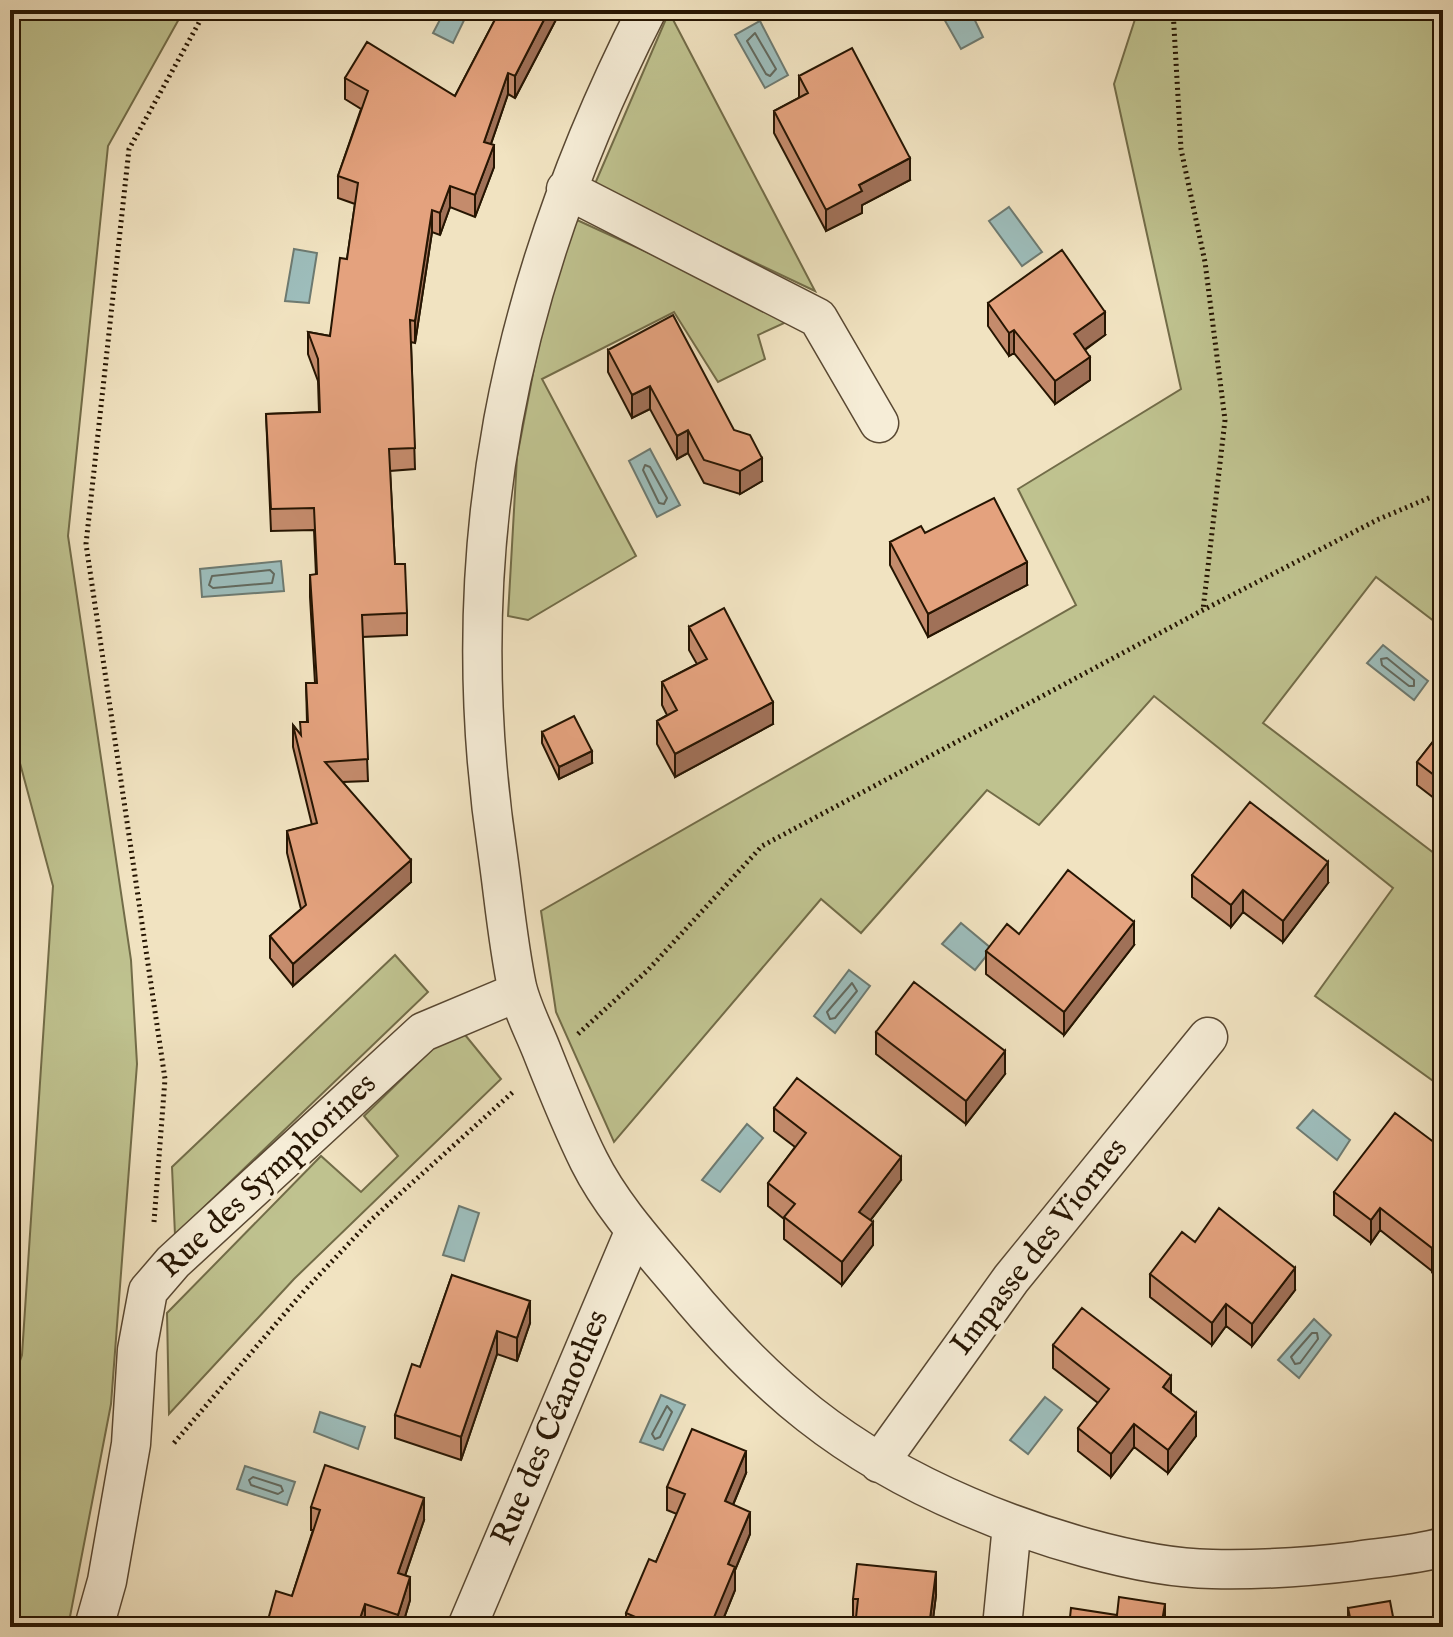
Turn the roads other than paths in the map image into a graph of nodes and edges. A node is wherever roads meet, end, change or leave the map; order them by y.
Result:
1 (647, 10) edge
2 (566, 189) junction
3 (879, 423) dead end
4 (518, 992) junction
5 (1208, 1037) dead end
6 (635, 1230) junction
7 (879, 1463) junction
8 (1012, 1525) junction
9 (1443, 1547) edge
10 (94, 1627) edge
11 (467, 1627) edge
12 (1002, 1627) edge

1 - 2 street
2 - 3 street
2 - 4 street
4 - 6 street
4 - 10 street, Rue des Symphorines
5 - 7 street, Impasse des Viornes
6 - 7 street
6 - 11 street, Rue des Céanothes
7 - 8 street
8 - 9 street
8 - 12 street

